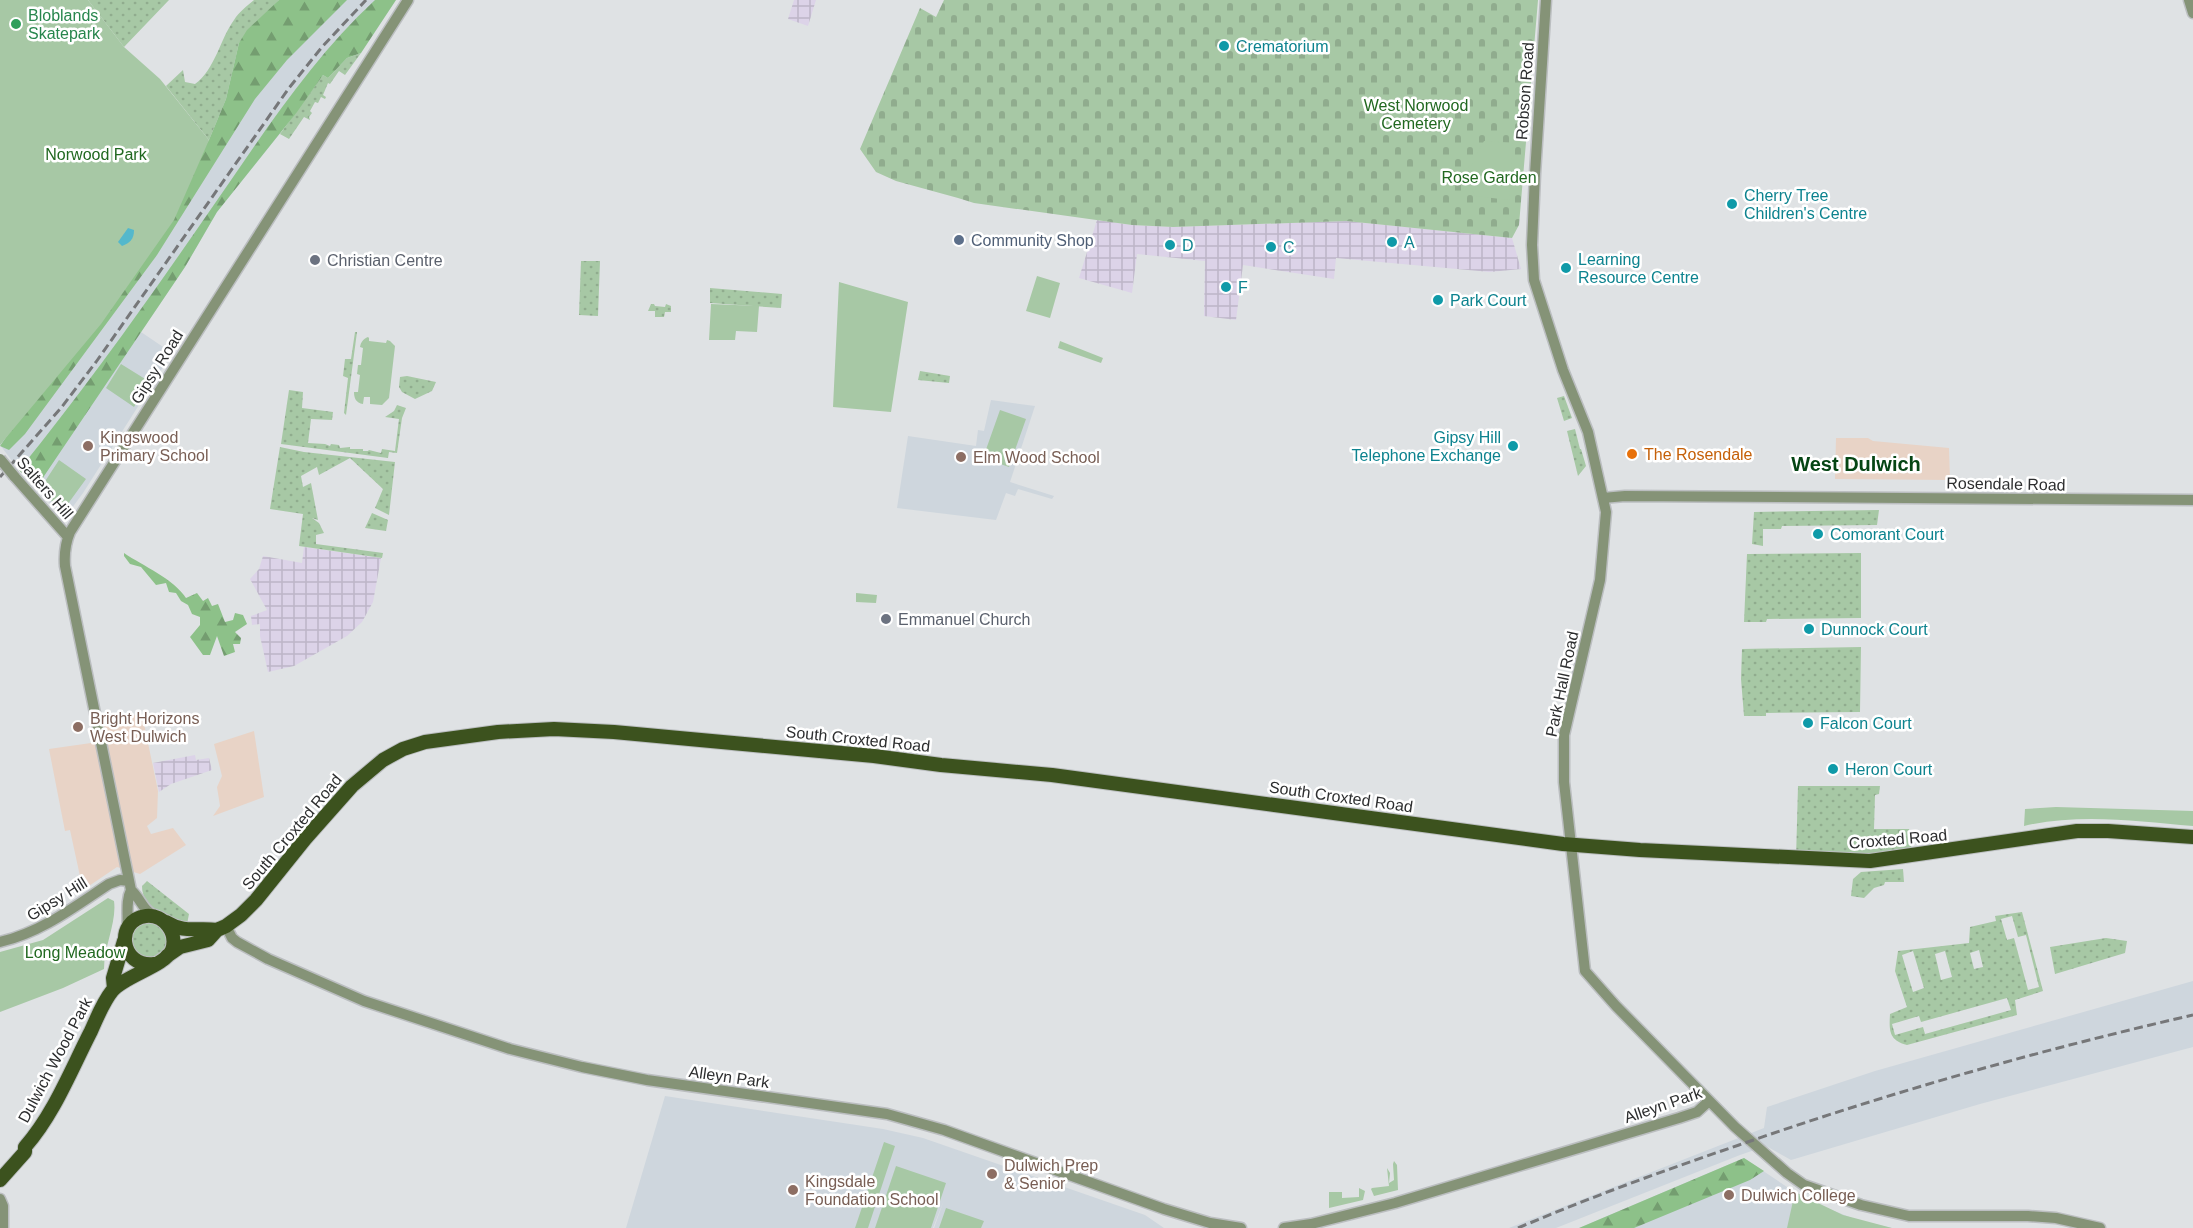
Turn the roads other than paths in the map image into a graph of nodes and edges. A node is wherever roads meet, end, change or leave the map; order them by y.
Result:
1 (408, 0) edge
2 (1546, 0) edge
3 (2189, 0) edge
4 (2193, 13) edge
5 (1533, 235) joint
6 (0, 459) edge
7 (1603, 498) junction
8 (2193, 501) edge
9 (68, 537) junction
10 (2193, 837) edge
11 (1570, 845) junction
12 (130, 886) junction
13 (160, 919) junction
14 (222, 928) junction
15 (126, 934) junction
16 (0, 942) edge
17 (167, 956) junction
18 (154, 964) junction
19 (114, 988) junction
20 (1709, 1101) junction
21 (24, 1147) junction
22 (0, 1166) edge
23 (0, 1180) edge
24 (0, 1199) edge
25 (1201, 1225) edge
26 (3, 1228) edge
27 (1241, 1228) edge
28 (1284, 1228) edge
29 (2100, 1228) edge

1 - 9 street, Gipsy Road
2 - 5 street, Robson Road
3 - 4 street
5 - 7 street, Park Hall Road
6 - 9 street, Salters Hill, bridge
7 - 8 street, Rosendale Road
7 - 11 street, Park Hall Road
9 - 12 street, Gipsy Road
10 - 11 main road, Croxted Road
11 - 14 main road, South Croxted Road
11 - 20 street, Park Hall Road
12 - 13 street, Gipsy Road
12 - 15 street, Gipsy Road
12 - 16 street, Gipsy Hill
13 - 14 main road
13 - 15 main road
13 - 17 main road
14 - 17 main road, South Croxted Road
14 - 25 street, Alleyn Park
15 - 18 main road
15 - 19 main road, Dulwich Wood Park
17 - 18 main road
18 - 19 main road, Dulwich Wood Park
19 - 21 main road, Dulwich Wood Park
20 - 28 street, Alleyn Park
20 - 29 street, Alleyn Park
21 - 22 main road, Dulwich Wood Park
21 - 23 main road, Dulwich Wood Park
24 - 26 street
25 - 27 street, Alleyn Park

